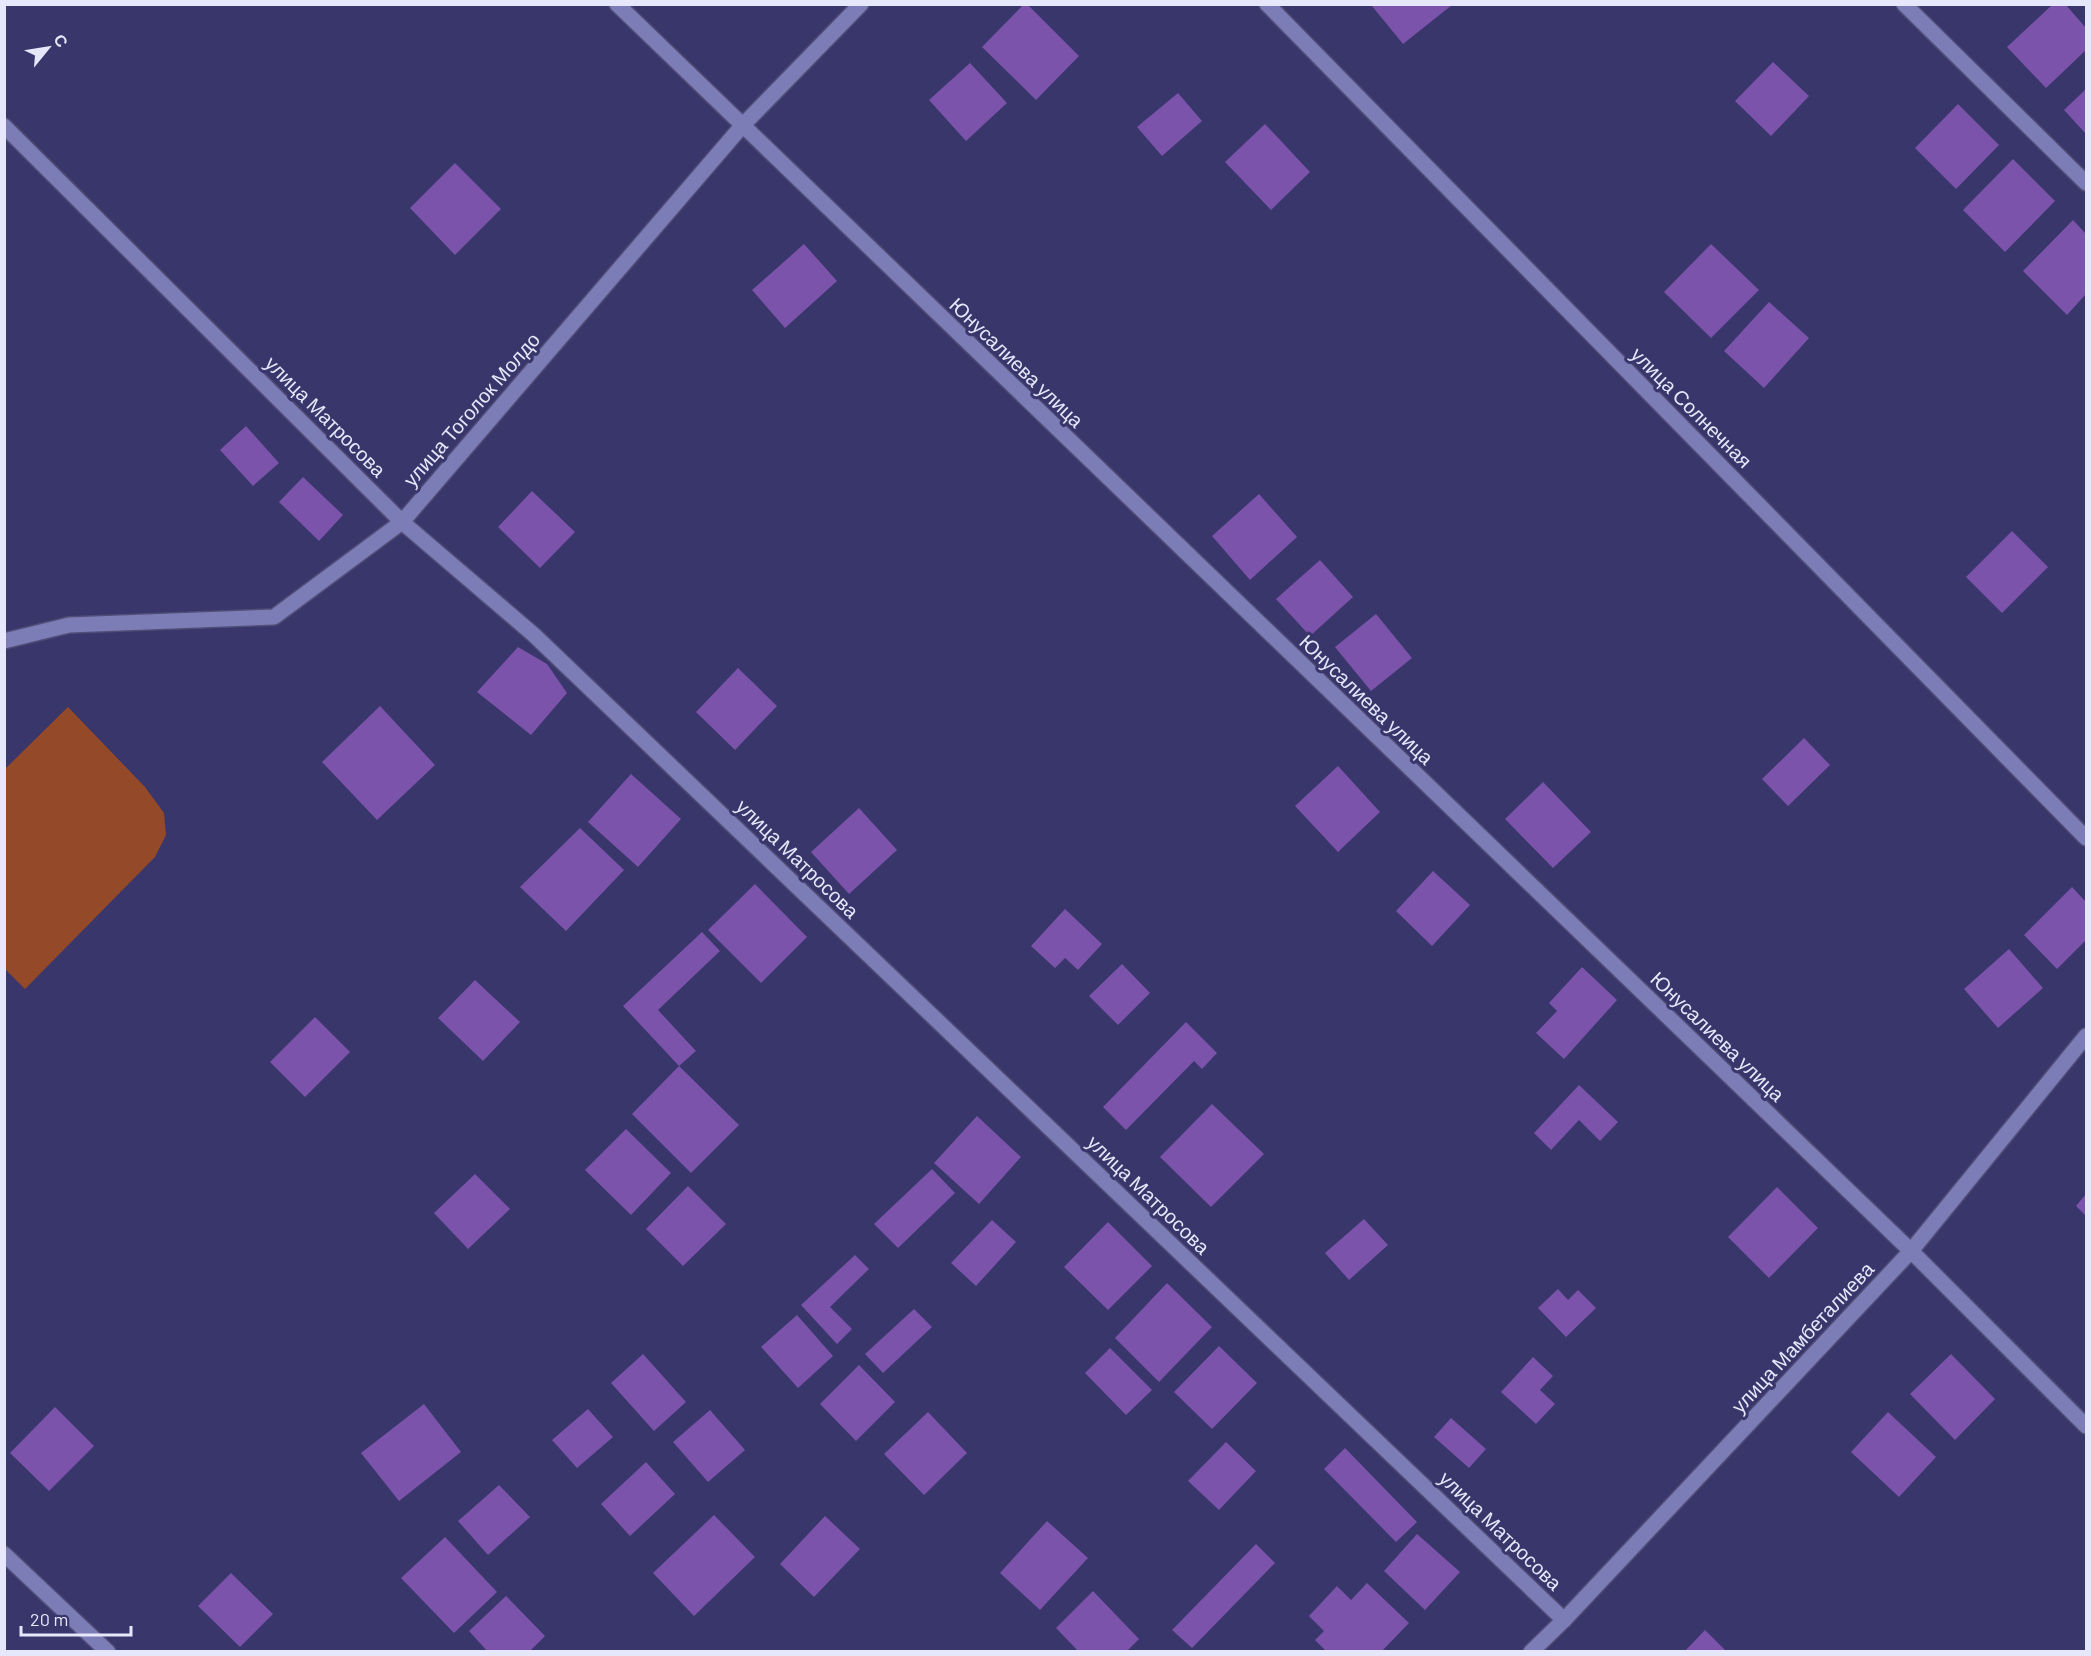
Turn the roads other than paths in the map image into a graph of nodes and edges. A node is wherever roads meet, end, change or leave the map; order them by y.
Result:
1 (617, 4) edge
2 (861, 4) edge
3 (1267, 4) edge
4 (1904, 4) edge
5 (4, 126) edge
6 (742, 126) junction
7 (2086, 183) edge
8 (402, 522) junction
9 (4, 641) edge
10 (2086, 838) edge
11 (2086, 1036) edge
12 (1911, 1251) junction
13 (2086, 1426) edge
14 (4, 1554) edge
15 (1564, 1620) junction
16 (108, 1652) edge
17 (1531, 1652) edge

1 - 6 street, Юнусалиева улица
2 - 6 street, улица Тоголок Молдо
3 - 10 street, улица Солнечная
4 - 7 street
5 - 8 street, улица Матросова
6 - 8 street, улица Тоголок Молдо
6 - 12 street, Юнусалиева улица
8 - 9 street, улица Тоголок Молдо
8 - 15 street, улица Матросова
11 - 12 street, улица Мамбеталиева
12 - 13 street, Юнусалиева улица
12 - 15 street, улица Мамбеталиева
14 - 16 street
15 - 17 street, улица Мамбеталиева

